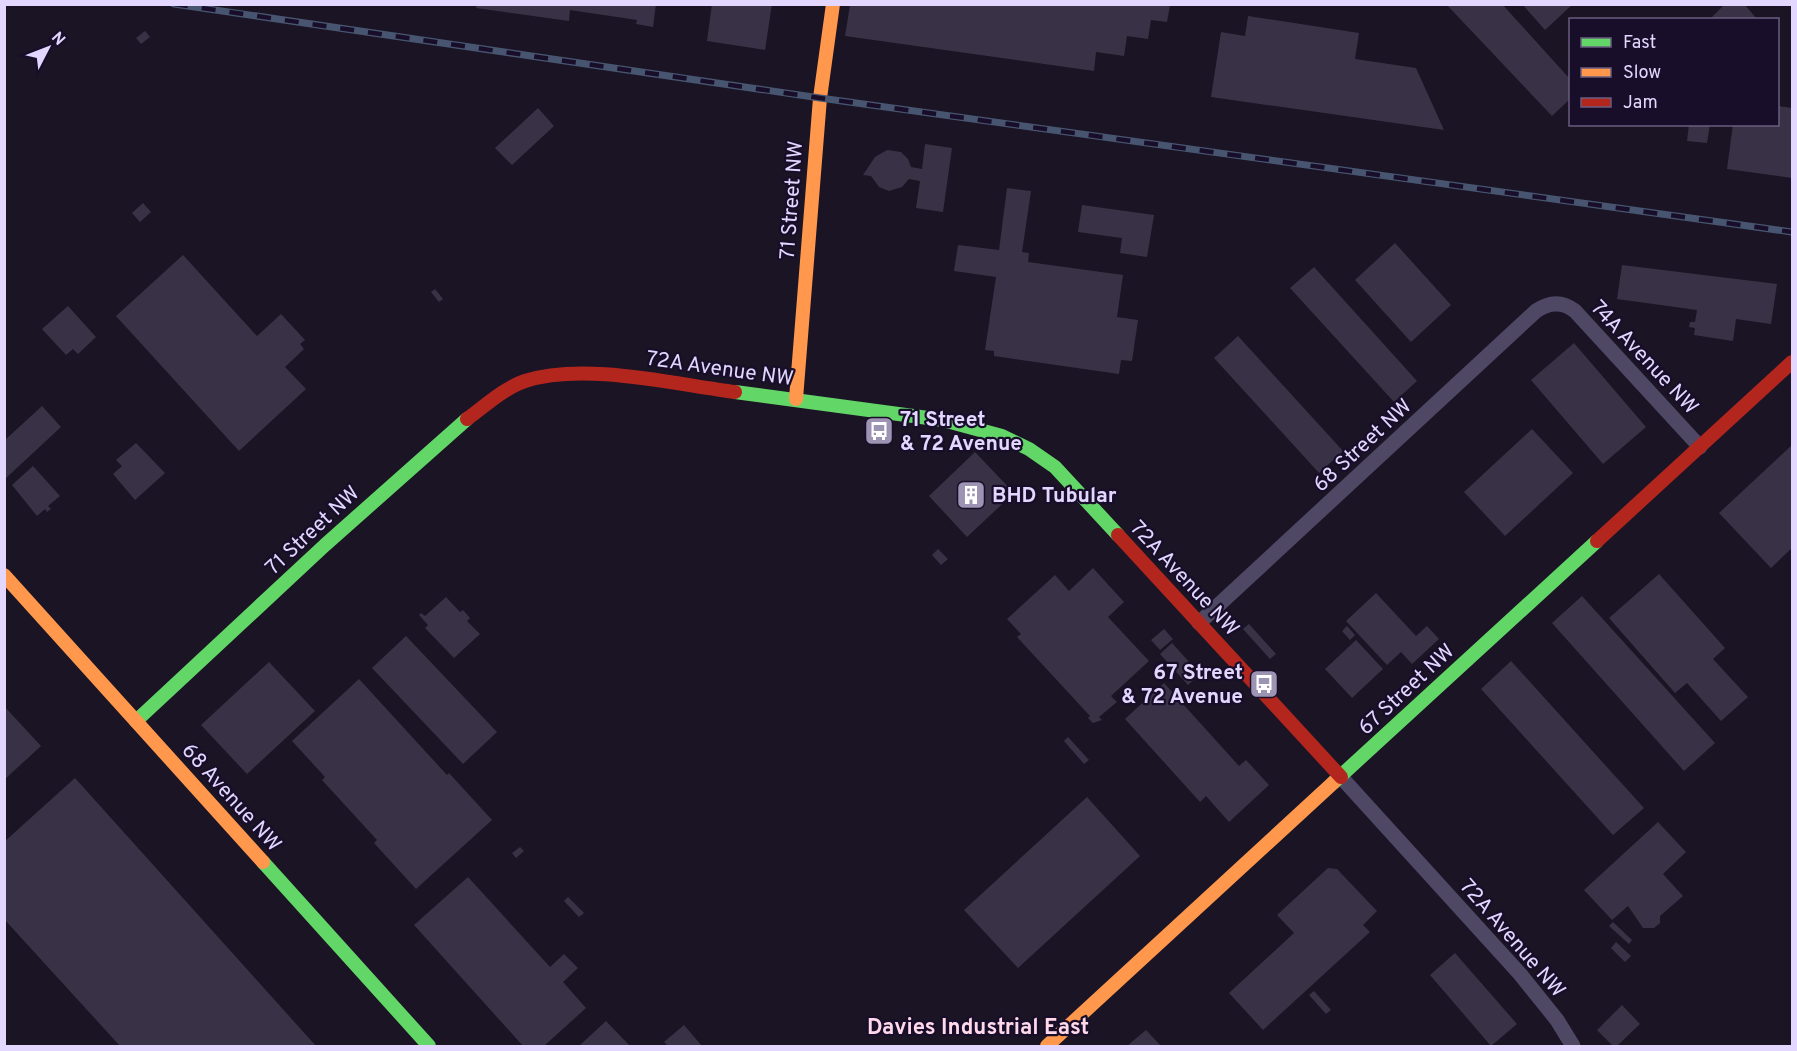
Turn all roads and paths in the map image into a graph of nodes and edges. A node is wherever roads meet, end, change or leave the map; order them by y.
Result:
1 (833, 4) edge
2 (1556, 303) joint
3 (1792, 362) edge
4 (525, 381) joint
5 (796, 399) junction
6 (1700, 447) junction
7 (4, 575) edge
8 (1199, 623) junction
9 (136, 721) junction
10 (1341, 777) junction
11 (429, 1047) edge
12 (1047, 1047) edge
13 (1573, 1047) edge

1 - 5 street, 71 Street NW
2 - 6 street, 74A Avenue NW
2 - 8 street, 68 Street NW
3 - 6 street, 67 Street NW
4 - 5 street, 72A Avenue NW
4 - 9 street, 71 Street NW
5 - 8 street, 72A Avenue NW
6 - 10 street, 67 Street NW
7 - 9 street, 68 Avenue NW
8 - 10 street, 72A Avenue NW
9 - 11 street, 68 Avenue NW
10 - 12 street, 67 Street NW
10 - 13 street, 72A Avenue NW

